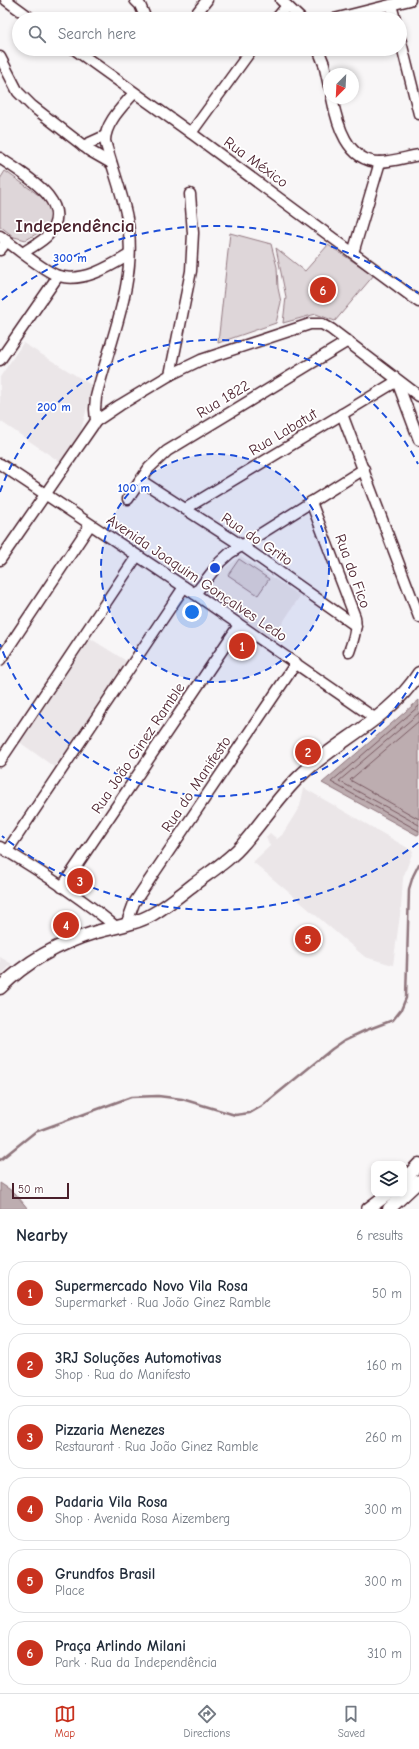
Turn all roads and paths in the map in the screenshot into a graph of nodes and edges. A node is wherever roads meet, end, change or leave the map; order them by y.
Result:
1 (6, 0) edge
2 (135, 0) edge
3 (207, 0) edge
4 (410, 0) edge
5 (284, 3) edge
6 (391, 5) junction
7 (22, 12) edge
8 (143, 12) edge
9 (198, 12) edge
10 (280, 12) edge
11 (294, 12) edge
12 (362, 12) edge
13 (393, 12) edge
14 (407, 54) edge
15 (84, 56) edge
16 (247, 56) edge
17 (321, 56) edge
18 (0, 57) edge
19 (325, 68) edge
20 (414, 71) edge
21 (134, 93) junction
22 (333, 104) edge
23 (419, 114) edge
24 (191, 133) junction
25 (105, 136) junction
26 (83, 146) junction
27 (419, 155) edge
28 (0, 158) edge
29 (380, 162) junction
30 (111, 163) junction
31 (190, 194) dead end
32 (3, 238) edge
33 (0, 250) edge
34 (23, 253) junction
35 (353, 253) junction
36 (129, 255) junction
37 (58, 276) junction
38 (419, 302) edge
39 (348, 341) junction
40 (0, 360) edge
41 (170, 375) junction
42 (397, 381) junction
43 (419, 396) edge
44 (342, 414) junction
45 (96, 421) junction
46 (419, 440) edge
47 (0, 464) edge
48 (364, 469) junction
49 (140, 480) junction
50 (45, 493) junction
51 (128, 499) dead end
52 (311, 502) junction
53 (185, 510) junction
54 (90, 525) junction
55 (241, 545) junction
56 (137, 556) junction
57 (0, 560) edge
58 (184, 587) junction
59 (195, 594) junction
60 (419, 617) edge
61 (239, 625) junction
62 (356, 626) junction
63 (350, 652) dead end
64 (0, 660) edge
65 (296, 663) junction
66 (419, 673) edge
67 (376, 719) junction
68 (0, 761) edge
69 (4, 849) edge
70 (62, 887) junction
71 (121, 926) junction
72 (0, 988) edge
73 (419, 1164) edge
74 (407, 1177) edge
75 (419, 1181) edge
76 (384, 1197) edge
77 (368, 1209) edge
78 (389, 1209) edge

1 - 7 street
2 - 8 street
3 - 9 street
4 - 6 street
5 - 10 street
5 - 11 street
6 - 12 street
6 - 13 street
14 - 20 street
15 - 21 street, Rua México
16 - 24 street
17 - 19 street
18 - 26 street
20 - 23 street
21 - 24 street, Rua México
21 - 25 street
22 - 29 street
24 - 35 street, Rua México
25 - 26 street
25 - 30 street
26 - 30 street
27 - 29 street
28 - 34 street
29 - 35 street
30 - 36 street
31 - 41 street
32 - 33 street
32 - 34 street
34 - 37 street
35 - 38 street, Rua México
36 - 37 street
36 - 45 street
37 - 40 street
39 - 41 street
39 - 42 street
39 - 49 street, Rua 1822
41 - 45 street
42 - 43 street
42 - 44 street, Rua Labatut
42 - 46 street
44 - 48 street
44 - 53 street, Rua Labatut
45 - 50 street
47 - 50 street, Avenida Joaquim Gonçalves Ledo
48 - 52 street
48 - 60 street
49 - 51 street, Rua 1822
49 - 53 street, Rua do Grito
50 - 54 street, Avenida Joaquim Gonçalves Ledo
50 - 57 street
52 - 55 street
52 - 62 street, Rua do Fico
53 - 55 street, Rua do Grito
54 - 56 street, Avenida Joaquim Gonçalves Ledo
54 - 64 street
55 - 59 street
55 - 62 street, Rua do Grito
56 - 58 street, Avenida Joaquim Gonçalves Ledo
56 - 68 street
58 - 59 street, Avenida Joaquim Gonçalves Ledo
58 - 69 street
59 - 61 street, Avenida Joaquim Gonçalves Ledo
61 - 65 street, Avenida Joaquim Gonçalves Ledo
61 - 70 street, Rua João Ginez Ramble
62 - 63 street, Rua do Fico
65 - 67 street, Avenida Joaquim Gonçalves Ledo
65 - 71 street, Rua do Manifesto
66 - 67 main road
67 - 71 main road
69 - 70 street
70 - 71 street
71 - 72 main road
73 - 74 main road
75 - 78 main road
76 - 77 main road

